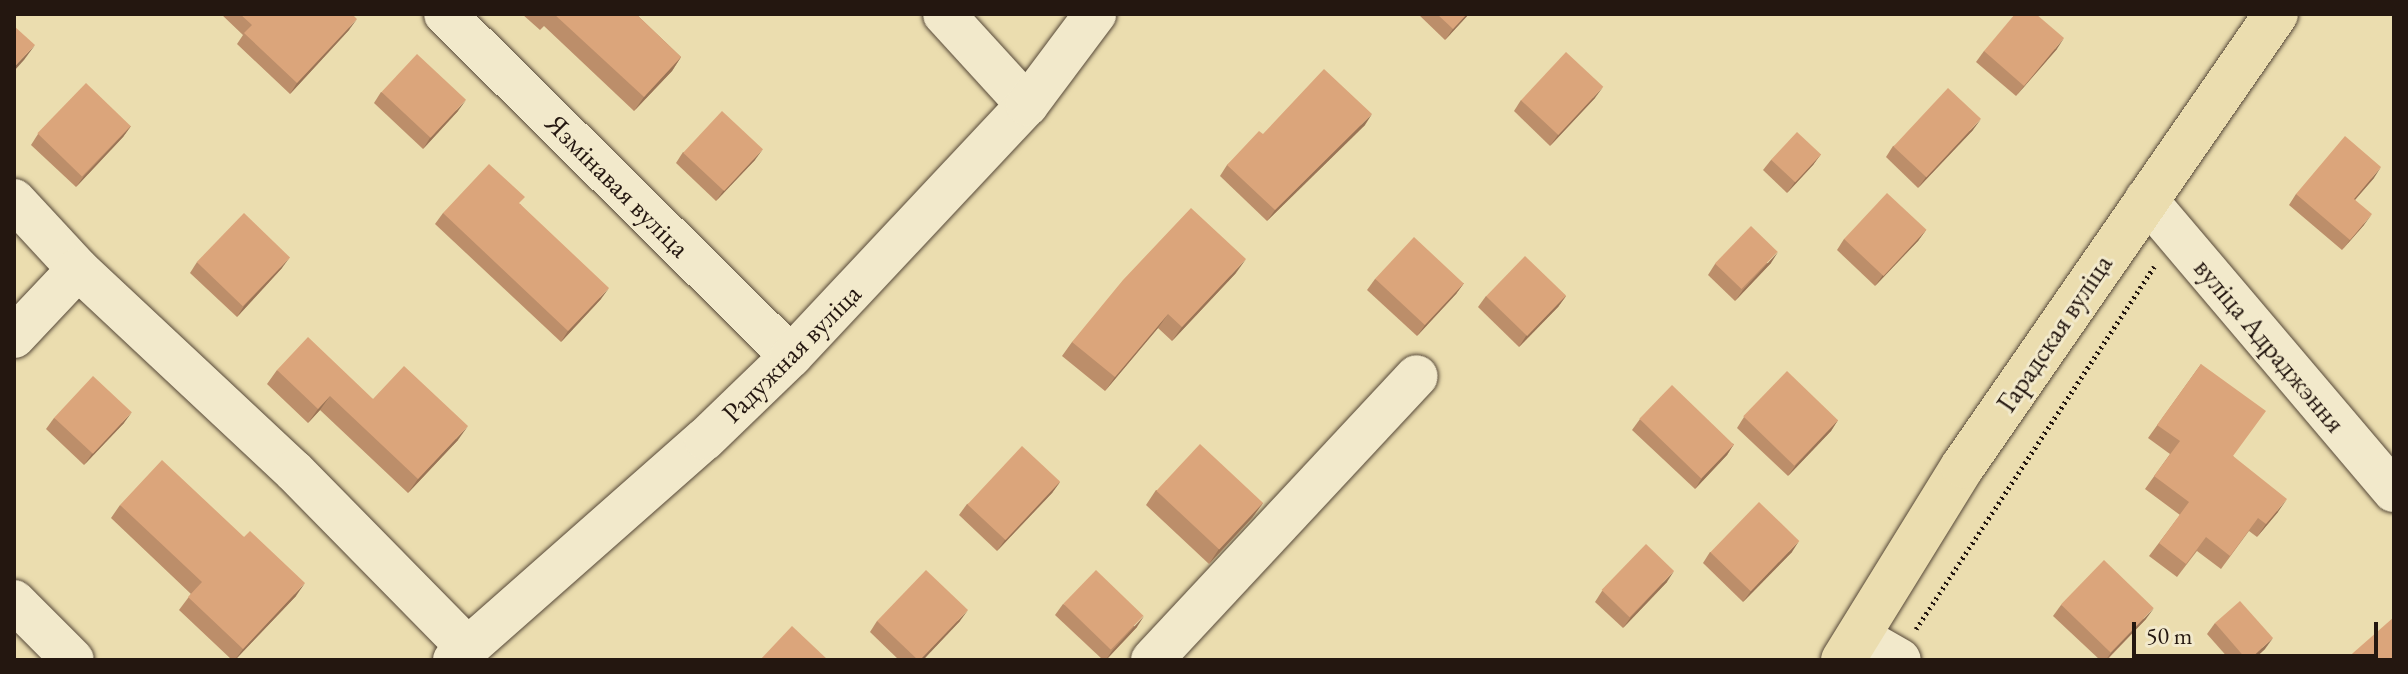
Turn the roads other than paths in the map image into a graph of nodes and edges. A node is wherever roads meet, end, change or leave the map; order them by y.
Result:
1 (445, 14) edge
2 (944, 14) edge
3 (1095, 14) edge
4 (2274, 15) edge
5 (1027, 105) junction
6 (2146, 199) junction
7 (14, 200) edge
8 (78, 269) junction
9 (14, 337) edge
10 (791, 356) junction
11 (1417, 376) dead end
12 (2394, 491) edge
13 (14, 601) edge
14 (1850, 648) edge
15 (460, 654) edge
16 (73, 660) edge
17 (1152, 660) edge
18 (1900, 660) edge

1 - 10 street, Язмінавая вуліца
2 - 5 street
3 - 5 street, Радужная вуліца
4 - 6 main road, Гарадская вуліца
5 - 10 street, Радужная вуліца
6 - 12 street, вуліца Адраджэння
6 - 14 main road, Гарадская вуліца
7 - 8 street
8 - 9 street
8 - 15 street
10 - 15 street, Радужная вуліца
11 - 17 street
13 - 16 street
14 - 18 street

